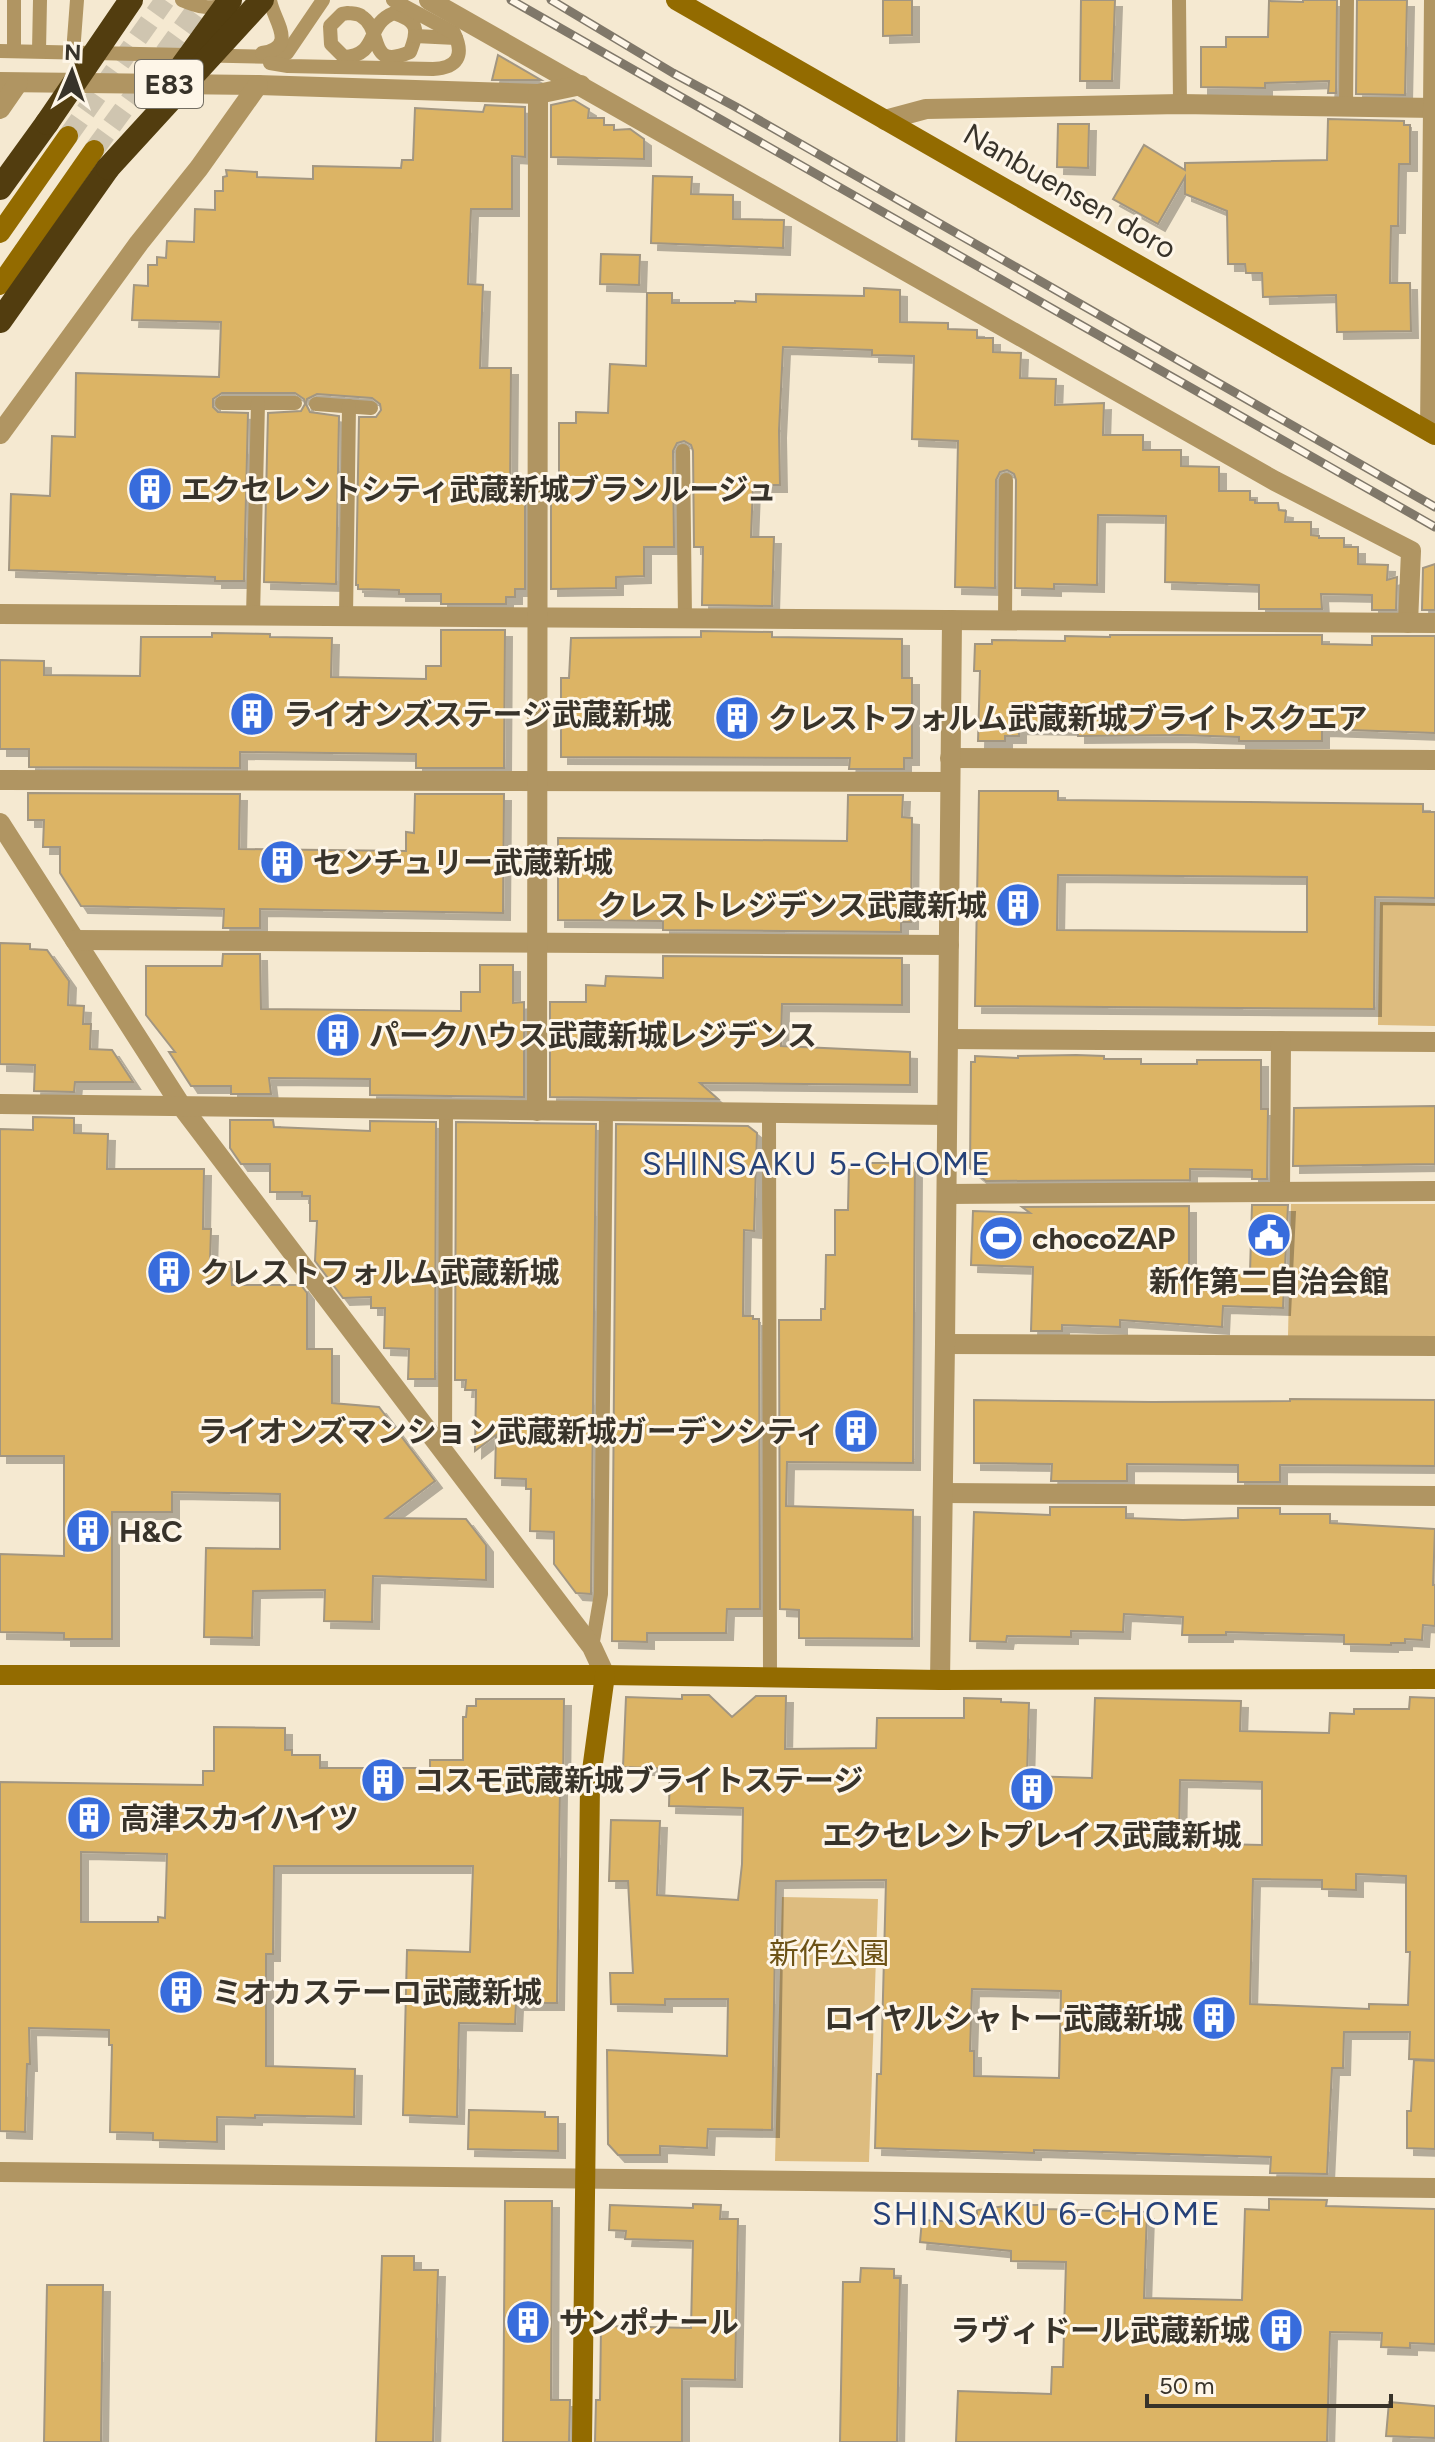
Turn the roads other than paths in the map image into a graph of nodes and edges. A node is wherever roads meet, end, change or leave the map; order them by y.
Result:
1 (14, 0) edge
2 (40, 0) edge
3 (77, 0) edge
4 (111, 0) edge
5 (131, 0) edge
6 (182, 0) edge
7 (262, 0) edge
8 (270, 0) edge
9 (323, 0) edge
10 (393, 0) edge
11 (429, 0) edge
12 (676, 0) edge
13 (1179, 0) edge
14 (1347, 0) edge
15 (1434, 0) edge
16 (234, 1) edge
17 (353, 7) edge
18 (225, 29) junction
19 (372, 35) junction
20 (415, 36) junction
21 (456, 38) junction
22 (7, 51) edge
23 (39, 51) junction
24 (73, 53) junction
25 (206, 55) junction
26 (228, 56) junction
27 (9, 82) edge
28 (258, 85) junction
29 (581, 85) junction
30 (538, 94) junction
31 (1180, 104) junction
32 (1346, 107) junction
33 (1435, 108) edge
34 (0, 109) edge
35 (885, 120) junction
36 (47, 123) junction
37 (68, 136) tunnel mouth
38 (101, 159) junction
39 (0, 188) edge
40 (0, 233) edge
41 (0, 285) edge
42 (0, 321) edge
43 (222, 403) dead end
44 (258, 403) junction
45 (295, 403) dead end
46 (316, 404) dead end
47 (349, 406) junction
48 (371, 408) dead end
49 (0, 434) edge
50 (1432, 434) edge
51 (683, 451) dead end
52 (1006, 480) dead end
53 (0, 614) edge
54 (253, 616) junction
55 (346, 616) junction
56 (539, 618) junction
57 (685, 618) junction
58 (952, 620) junction
59 (1005, 620) junction
60 (1408, 623) junction
61 (1435, 623) edge
62 (950, 758) junction
63 (1435, 760) edge
64 (0, 780) edge
65 (538, 781) junction
66 (950, 782) junction
67 (0, 823) edge
68 (75, 940) junction
69 (538, 944) junction
70 (949, 945) junction
71 (948, 1039) junction
72 (1281, 1041) junction
73 (1435, 1042) edge
74 (0, 1104) edge
75 (182, 1107) junction
76 (446, 1110) junction
77 (537, 1111) junction
78 (606, 1112) junction
79 (769, 1113) junction
80 (947, 1115) junction
81 (1435, 1191) edge
82 (1280, 1192) junction
83 (947, 1194) junction
84 (945, 1344) junction
85 (1435, 1346) edge
86 (445, 1452) junction
87 (943, 1493) junction
88 (1435, 1496) edge
89 (592, 1647) junction
90 (0, 1675) edge
91 (605, 1675) junction
92 (770, 1678) junction
93 (1435, 1679) edge
94 (940, 1680) junction
95 (0, 2172) edge
96 (586, 2179) junction
97 (1435, 2188) edge
98 (582, 2442) edge

1 - 22 lane
2 - 23 lane
3 - 24 lane
4 - 36 highway, bridge
5 - 36 highway, E83, bridge
6 - 16 lane
7 - 38 highway, bridge
8 - 18 lane
9 - 26 lane
10 - 21 lane
11 - 29 street
12 - 35 street, Nanbuensen doro
13 - 31 lane
14 - 32 lane
15 - 33 street
16 - 18 lane
16 - 38 highway, E83, bridge
17 - 19 lane
17 - 19 lane
18 - 25 lane
19 - 20 lane
19 - 20 lane
20 - 21 lane
21 - 26 lane
22 - 23 lane
23 - 24 lane
24 - 25 lane
25 - 26 lane
27 - 28 street
27 - 34 street
28 - 30 street
28 - 49 street
29 - 30 street
29 - 60 street
30 - 56 street
31 - 32 street
31 - 35 street
32 - 33 street
33 - 50 street
35 - 50 street, Nanbuensen doro
36 - 39 highway, E83
37 - 40 street
38 - 41 street
38 - 42 highway, E83
43 - 44 lane
44 - 45 lane
44 - 54 lane
46 - 47 lane
47 - 48 lane
47 - 55 lane
51 - 57 lane
52 - 59 lane
53 - 54 street
54 - 55 street
55 - 56 street
56 - 57 street
56 - 65 street
57 - 58 street
58 - 59 street
58 - 62 street
59 - 60 street
60 - 61 street
62 - 63 street
62 - 66 street
64 - 65 street
65 - 66 street
65 - 69 street
66 - 70 street
67 - 68 street
68 - 69 street
68 - 75 street
69 - 70 street
69 - 77 street
70 - 71 street
71 - 72 street
71 - 80 street
72 - 73 street
72 - 82 street
74 - 75 street
75 - 76 street
75 - 86 street
76 - 77 street
76 - 86 lane
77 - 78 street
78 - 79 street
78 - 89 lane
79 - 80 street
79 - 92 lane
80 - 83 street
81 - 82 street
82 - 83 street
83 - 84 street
84 - 85 street
84 - 87 street
86 - 89 street
87 - 88 street
87 - 94 street
89 - 91 street
90 - 91 street
91 - 92 street
91 - 96 street
92 - 94 street
93 - 94 street
95 - 96 street
96 - 97 street
96 - 98 street

